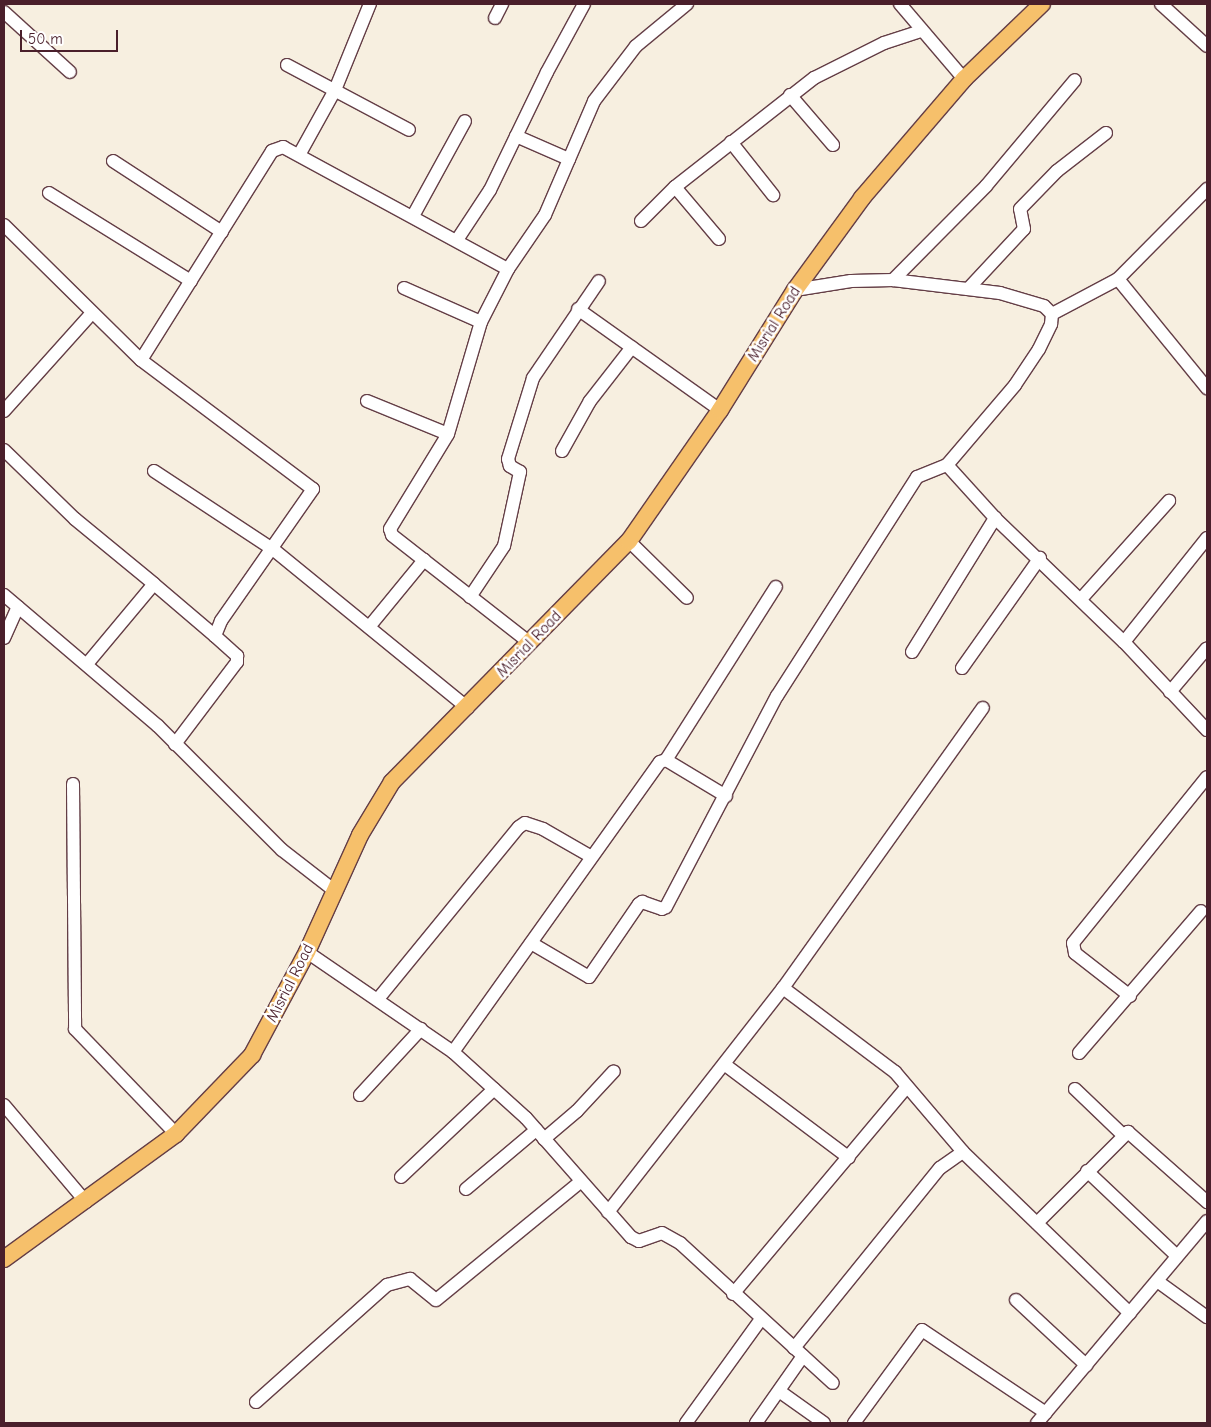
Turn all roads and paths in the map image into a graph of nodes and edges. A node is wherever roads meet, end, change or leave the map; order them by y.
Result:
1 (502, 4) edge
2 (584, 4) edge
3 (687, 4) edge
4 (900, 4) edge
5 (1042, 4) edge
6 (1161, 4) edge
7 (365, 6) edge
8 (4, 12) edge
9 (494, 18) dead end
10 (922, 31) junction
11 (1207, 46) edge
12 (287, 65) dead end
13 (70, 72) dead end
14 (964, 79) junction
15 (1076, 80) dead end
16 (334, 90) junction
17 (790, 95) junction
18 (465, 121) dead end
19 (409, 130) dead end
20 (1106, 133) dead end
21 (516, 136) junction
22 (731, 142) junction
23 (833, 145) dead end
24 (299, 155) junction
25 (569, 159) junction
26 (113, 161) dead end
27 (675, 188) junction
28 (1207, 189) edge
29 (49, 193) dead end
30 (773, 195) dead end
31 (413, 216) junction
32 (641, 221) dead end
33 (4, 225) edge
34 (222, 232) junction
35 (719, 239) dead end
36 (458, 240) junction
37 (508, 269) junction
38 (1118, 279) junction
39 (599, 280) dead end
40 (893, 280) junction
41 (190, 282) junction
42 (404, 288) dead end
43 (968, 289) junction
44 (795, 290) junction
45 (578, 309) junction
46 (92, 313) junction
47 (1052, 314) junction
48 (481, 322) junction
49 (632, 347) junction
50 (141, 360) junction
51 (1207, 388) edge
52 (367, 402) dead end
53 (720, 410) junction
54 (4, 412) edge
55 (448, 434) junction
56 (4, 450) edge
57 (562, 451) dead end
58 (947, 465) junction
59 (154, 471) dead end
60 (1169, 501) dead end
61 (995, 518) junction
62 (1207, 538) edge
63 (629, 541) junction
64 (274, 550) junction
65 (1040, 558) junction
66 (424, 560) junction
67 (154, 584) junction
68 (776, 587) dead end
69 (4, 595) edge
70 (470, 597) junction
71 (687, 598) dead end
72 (1081, 599) junction
73 (18, 608) junction
74 (369, 627) junction
75 (215, 636) junction
76 (4, 638) edge
77 (1124, 642) junction
78 (530, 643) junction
79 (1207, 648) edge
80 (912, 652) dead end
81 (87, 664) junction
82 (962, 668) dead end
83 (1170, 692) junction
84 (468, 708) junction
85 (983, 708) dead end
86 (1207, 730) edge
87 (175, 744) junction
88 (666, 760) junction
89 (1207, 777) edge
90 (73, 784) dead end
91 (726, 796) junction
92 (590, 856) junction
93 (335, 891) junction
94 (1201, 911) dead end
95 (531, 943) junction
96 (307, 952) junction
97 (783, 988) junction
98 (1130, 996) junction
99 (378, 999) junction
100 (421, 1029) junction
101 (453, 1052) junction
102 (1079, 1053) dead end
103 (724, 1064) junction
104 (614, 1071) dead end
105 (907, 1087) junction
106 (494, 1089) junction
107 (1075, 1090) dead end
108 (360, 1095) dead end
109 (4, 1105) edge
110 (176, 1134) junction
111 (540, 1134) junction
112 (1123, 1135) junction
113 (962, 1152) junction
114 (849, 1158) junction
115 (1087, 1171) junction
116 (401, 1178) dead end
117 (580, 1182) junction
118 (466, 1189) dead end
119 (86, 1202) junction
120 (1207, 1202) edge
121 (608, 1212) junction
122 (1207, 1221) edge
123 (1037, 1223) junction
124 (1177, 1256) junction
125 (4, 1259) edge
126 (1157, 1281) junction
127 (733, 1294) junction
128 (1016, 1300) dead end
129 (1130, 1313) junction
130 (1207, 1317) edge
131 (761, 1319) junction
132 (798, 1352) junction
133 (1086, 1364) junction
134 (833, 1383) dead end
135 (778, 1390) junction
136 (256, 1402) dead end
137 (1046, 1413) junction
138 (686, 1423) edge
139 (756, 1423) edge
140 (824, 1423) edge
141 (854, 1423) edge
142 (1037, 1423) edge

1 - 9 street
2 - 21 street
3 - 25 street
4 - 10 street
5 - 14 main road, Misrial Road
6 - 11 street
7 - 16 street
8 - 13 street
10 - 14 street
10 - 17 street
12 - 16 street
14 - 44 main road, Misrial Road
15 - 40 street
16 - 19 street
16 - 24 street
17 - 22 street
17 - 23 street
18 - 31 street
20 - 43 street
21 - 25 street
21 - 36 street
22 - 27 street
22 - 30 street
24 - 31 street
24 - 34 street
25 - 37 street
26 - 34 street
27 - 32 street
27 - 35 street
28 - 38 street
29 - 41 street
31 - 36 street
33 - 46 street
34 - 41 street
36 - 37 street
37 - 48 street
38 - 47 street
38 - 51 street
39 - 45 street
40 - 43 street
40 - 44 street
41 - 50 street
42 - 48 street
43 - 47 street
44 - 53 main road, Misrial Road
45 - 49 street
45 - 70 street
46 - 50 street
46 - 54 street
47 - 58 street
48 - 55 street
49 - 53 street
49 - 57 street
50 - 64 street
52 - 55 street
53 - 63 main road, Misrial Road
55 - 66 street
56 - 67 street
58 - 61 street
58 - 91 street
59 - 64 street
60 - 72 street
61 - 65 street
61 - 80 street
62 - 77 street
63 - 71 street
63 - 78 main road, Misrial Road
64 - 74 street
64 - 75 street
65 - 72 street
65 - 82 street
66 - 70 street
66 - 74 street
67 - 75 street
67 - 81 street
68 - 88 street
69 - 73 street
70 - 78 street
72 - 77 street
73 - 76 street
73 - 81 street
74 - 84 street
75 - 87 street
77 - 83 street
78 - 84 main road, Misrial Road
79 - 83 street
81 - 87 street
83 - 86 street
84 - 93 main road, Misrial Road
85 - 97 street
87 - 93 street
88 - 91 street
88 - 92 street
89 - 98 street
90 - 110 street
91 - 95 street
92 - 95 street
92 - 99 street
93 - 96 main road, Misrial Road
94 - 98 street
95 - 101 street
96 - 99 street
96 - 110 main road, Misrial Road
97 - 103 street
97 - 105 street
98 - 102 street
99 - 100 street
100 - 101 street
100 - 108 street
101 - 106 street
103 - 114 street
103 - 121 street
104 - 111 street
105 - 113 street
105 - 114 street
106 - 111 street
106 - 116 street
107 - 112 street
109 - 119 street
110 - 119 main road, Misrial Road
111 - 117 street
111 - 118 street
112 - 115 street
112 - 120 street
113 - 123 street
113 - 132 street
114 - 127 street
115 - 123 street
115 - 124 street
117 - 121 street
117 - 136 street
119 - 125 main road, Misrial Road
121 - 127 street
122 - 124 street
123 - 129 street
124 - 126 street
126 - 129 street
126 - 130 street
127 - 131 street
128 - 133 street
129 - 133 street
131 - 132 street
131 - 138 street
132 - 134 street
132 - 135 street
133 - 137 street
135 - 139 street
135 - 140 street
137 - 141 street
137 - 142 street

